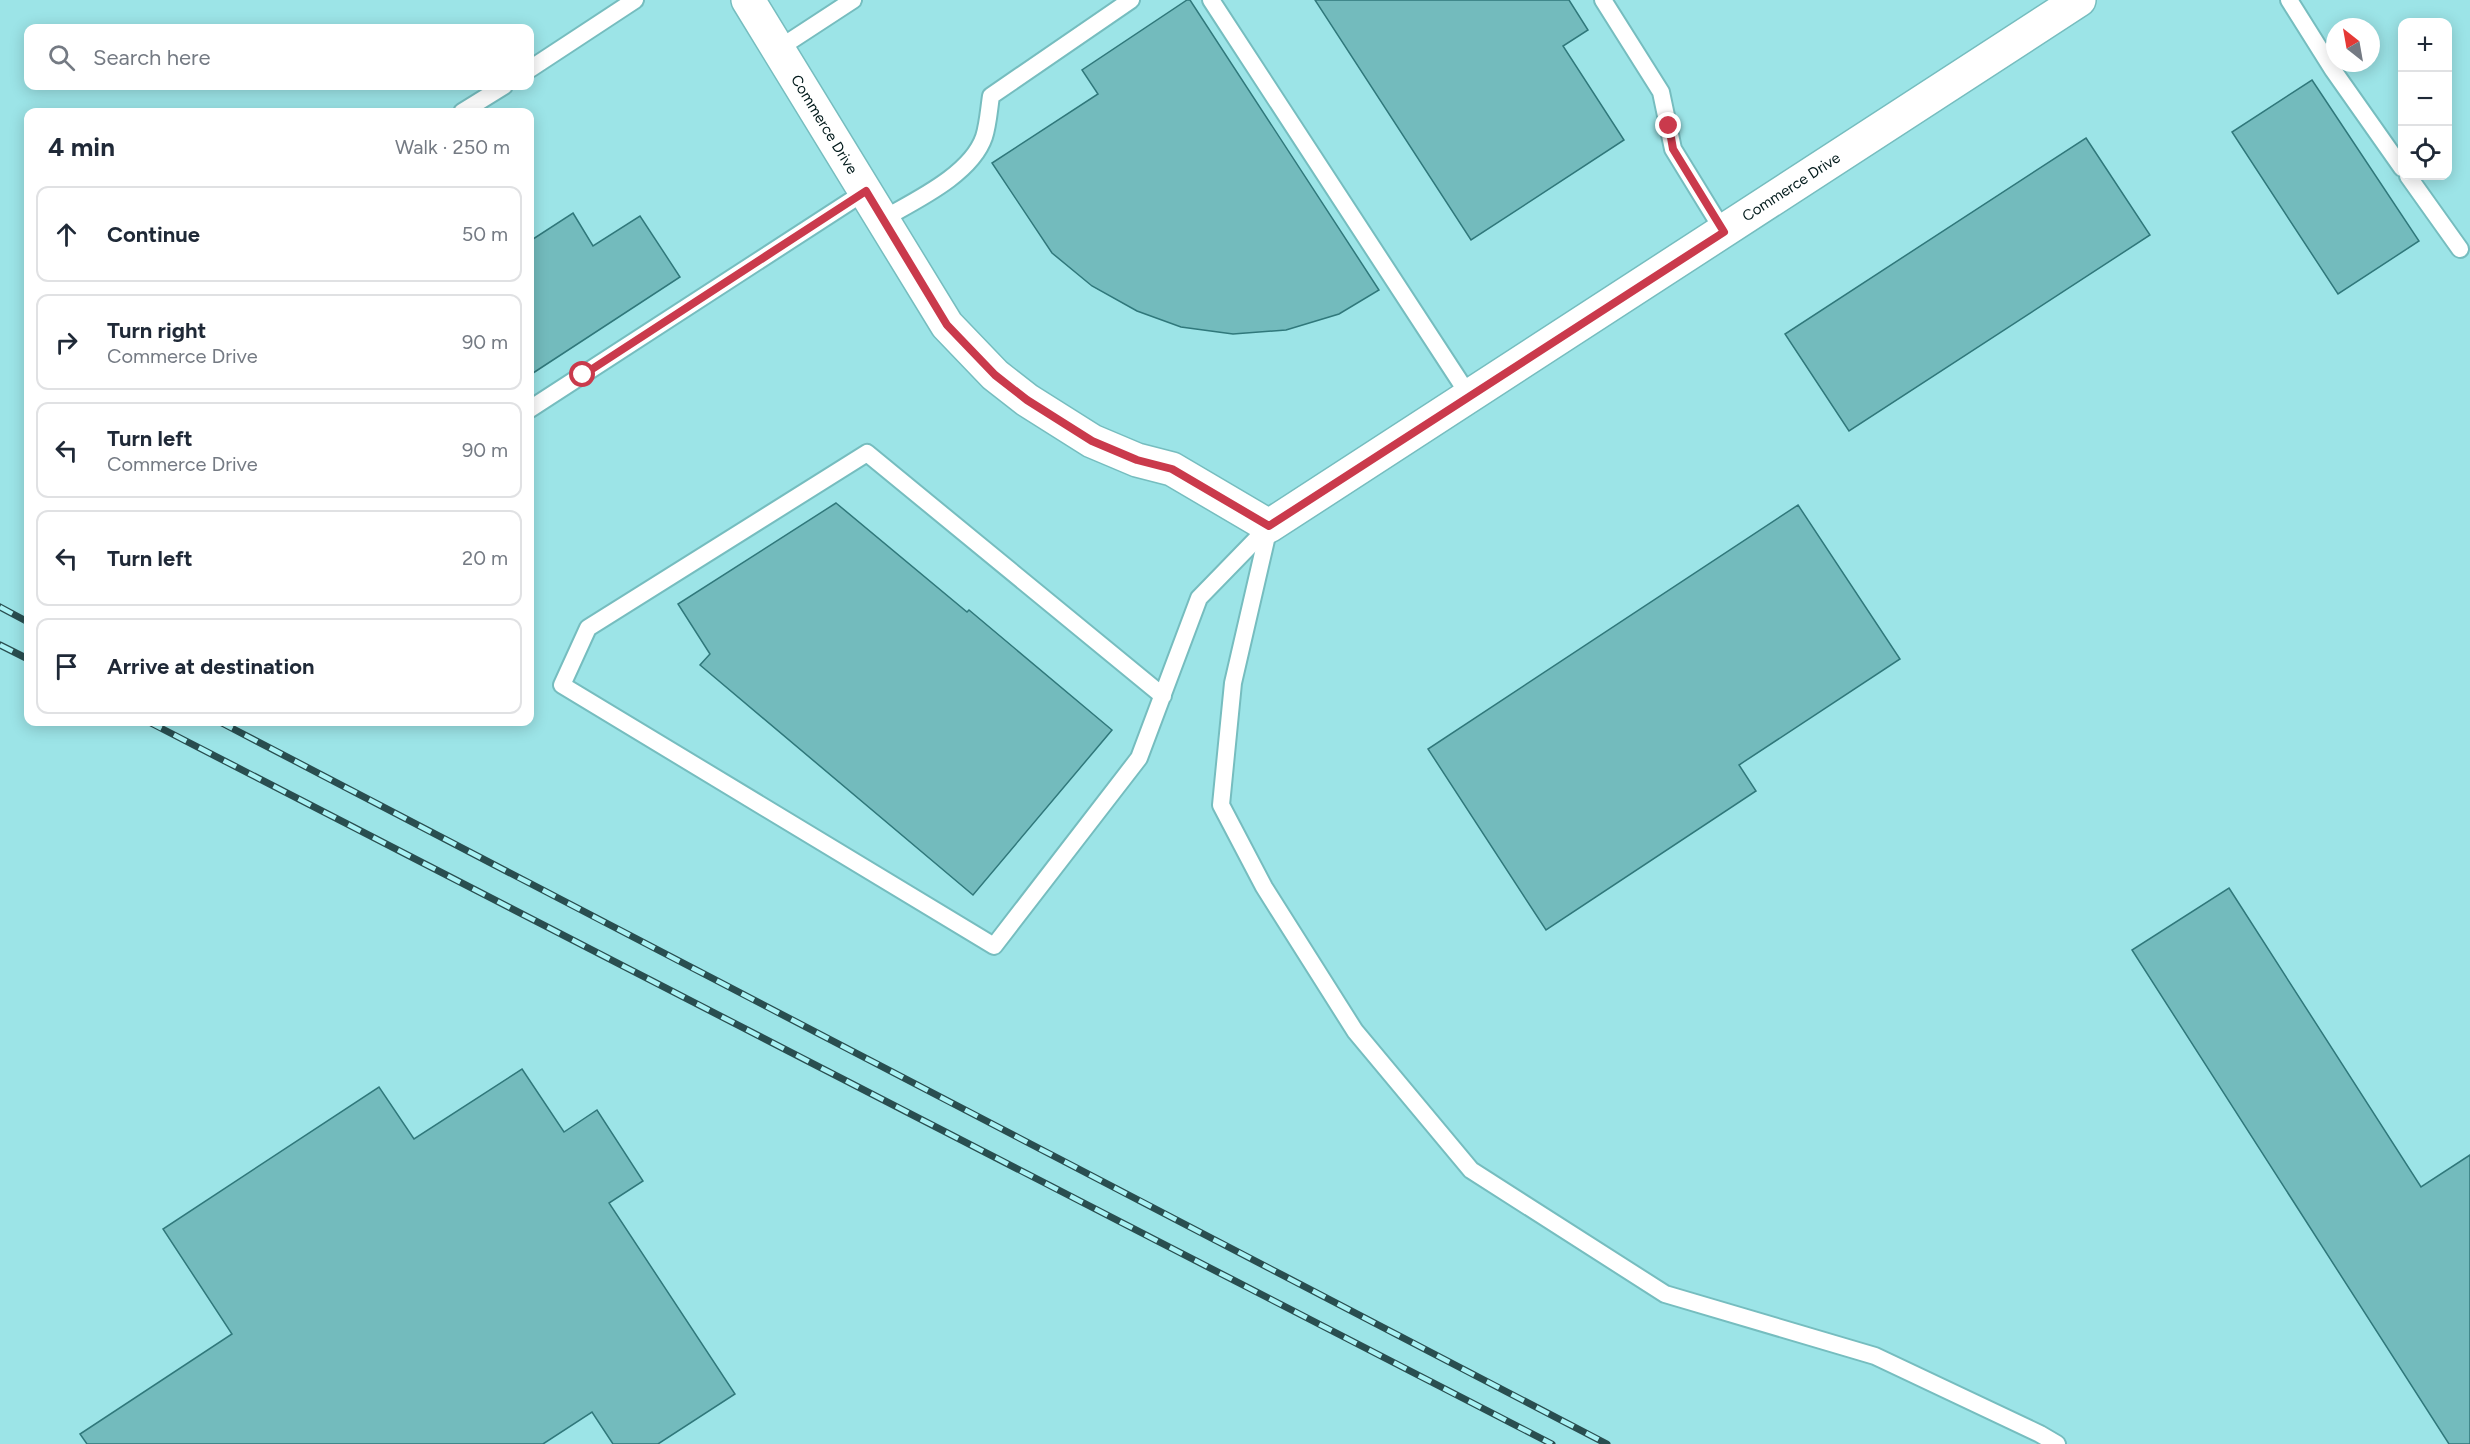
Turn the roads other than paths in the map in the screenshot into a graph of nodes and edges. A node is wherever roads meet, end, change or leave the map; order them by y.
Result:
1 (635, 0) edge
2 (748, 0) edge
3 (853, 0) edge
4 (1131, 0) edge
5 (1211, 0) edge
6 (1603, 0) edge
7 (2079, 0) edge
8 (2289, 0) edge
9 (778, 49) junction
10 (534, 66) edge
11 (498, 90) edge
12 (468, 108) edge
13 (2398, 161) edge
14 (2411, 180) edge
15 (866, 191) junction
16 (883, 219) junction
17 (1724, 232) junction
18 (2460, 249) dead end
19 (1470, 398) junction
20 (534, 406) edge
21 (1269, 526) junction
22 (1163, 696) junction
23 (2057, 1444) edge

1 - 10 lane
2 - 9 street, Commerce Drive
3 - 9 lane
4 - 16 lane
5 - 19 lane
6 - 17 lane
7 - 17 street, Commerce Drive
8 - 13 lane
9 - 15 street, Commerce Drive
11 - 12 lane
14 - 18 lane
15 - 16 street, Commerce Drive
15 - 20 lane
16 - 21 street, Commerce Drive
17 - 19 street, Commerce Drive
19 - 21 street, Commerce Drive
21 - 22 lane
21 - 23 lane
22 - 22 lane

